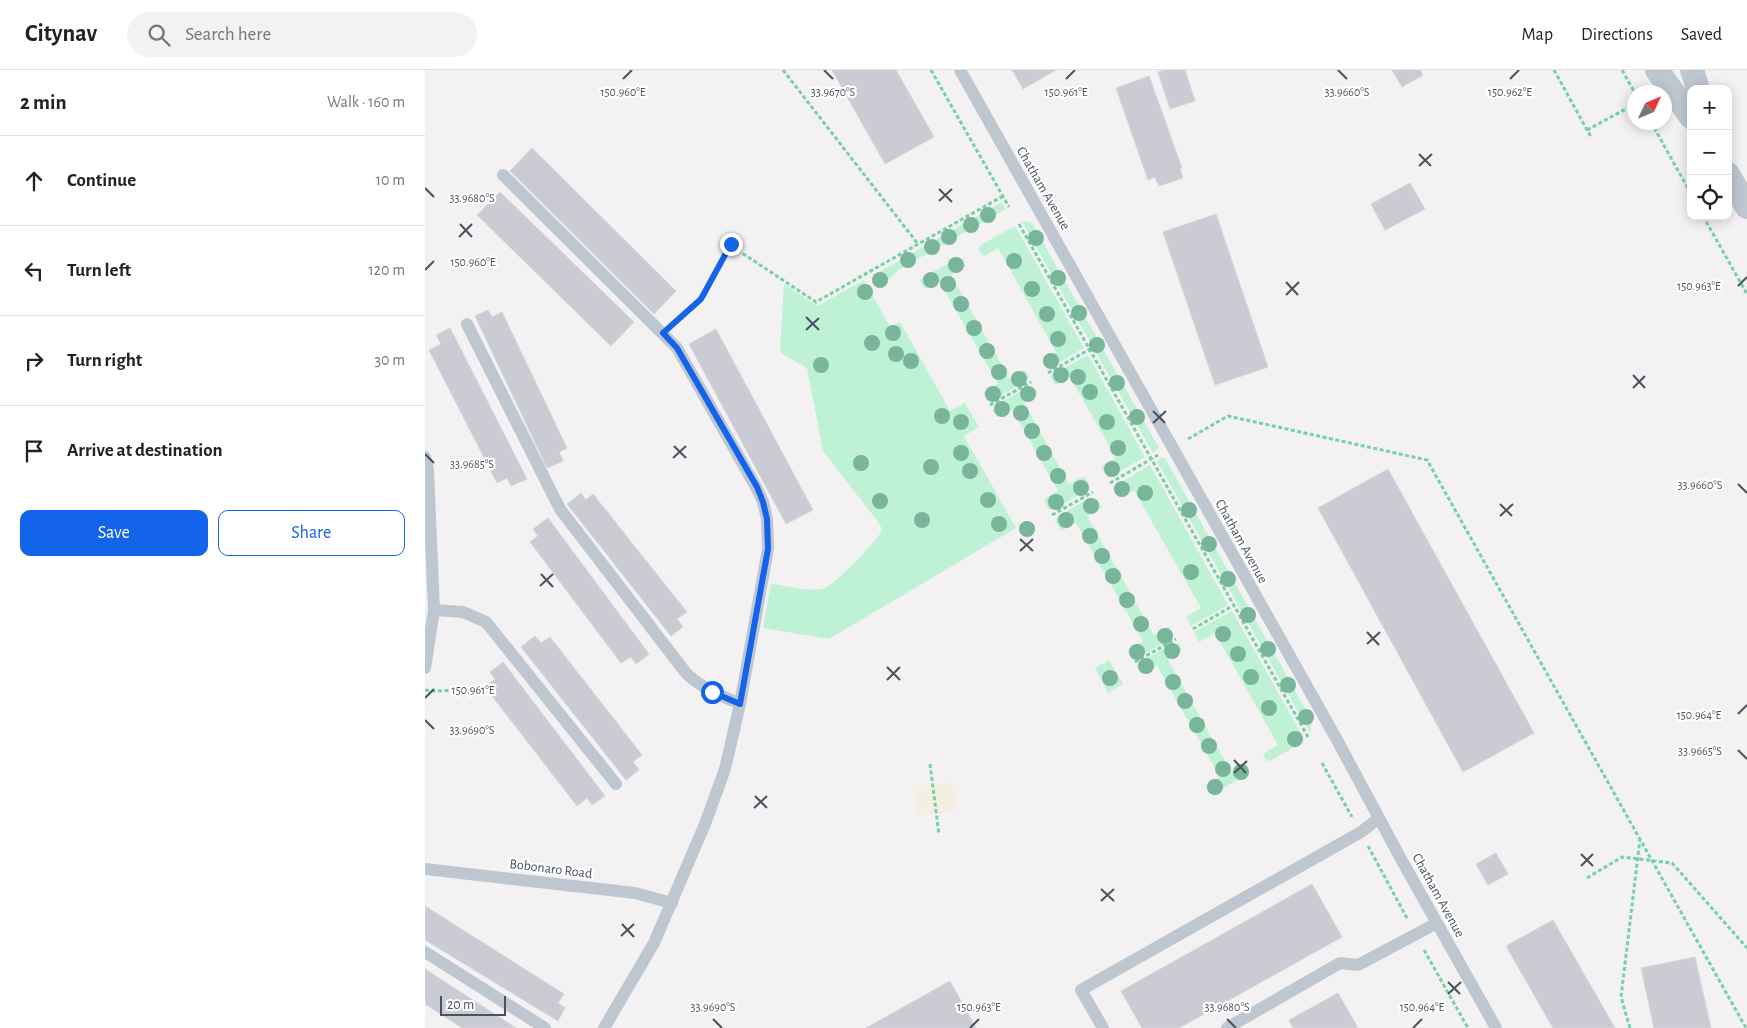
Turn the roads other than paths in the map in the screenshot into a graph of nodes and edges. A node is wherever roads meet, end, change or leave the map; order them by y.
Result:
1 (960, 70) edge
2 (1639, 70) edge
3 (1657, 70) edge
4 (1676, 70) edge
5 (1692, 70) edge
6 (1651, 85) edge
7 (1696, 85) edge
8 (1687, 94) edge
9 (1672, 107) edge
10 (1687, 111) edge
11 (1687, 122) edge
12 (503, 175) dead end
13 (1729, 175) edge
14 (1747, 207) edge
15 (467, 324) dead end
16 (425, 457) edge
17 (434, 610) junction
18 (425, 668) edge
19 (740, 704) junction
20 (616, 784) dead end
21 (1379, 818) junction
22 (425, 868) edge
23 (672, 903) junction
24 (1437, 923) junction
25 (425, 952) edge
26 (545, 1028) edge
27 (604, 1028) edge
28 (1103, 1028) edge
29 (1227, 1028) edge
30 (1496, 1028) edge

1 - 21 lane, Chatham Avenue
2 - 6 street
3 - 10 street
4 - 8 street
5 - 7 street
9 - 11 street
12 - 19 lane
13 - 14 street
15 - 19 lane
16 - 17 lane
17 - 18 lane
17 - 20 lane
19 - 23 lane
21 - 24 lane, Chatham Avenue
21 - 28 lane
22 - 23 lane, Bobonaro Road
23 - 27 lane
24 - 29 lane
24 - 30 lane, Chatham Avenue
25 - 26 lane

